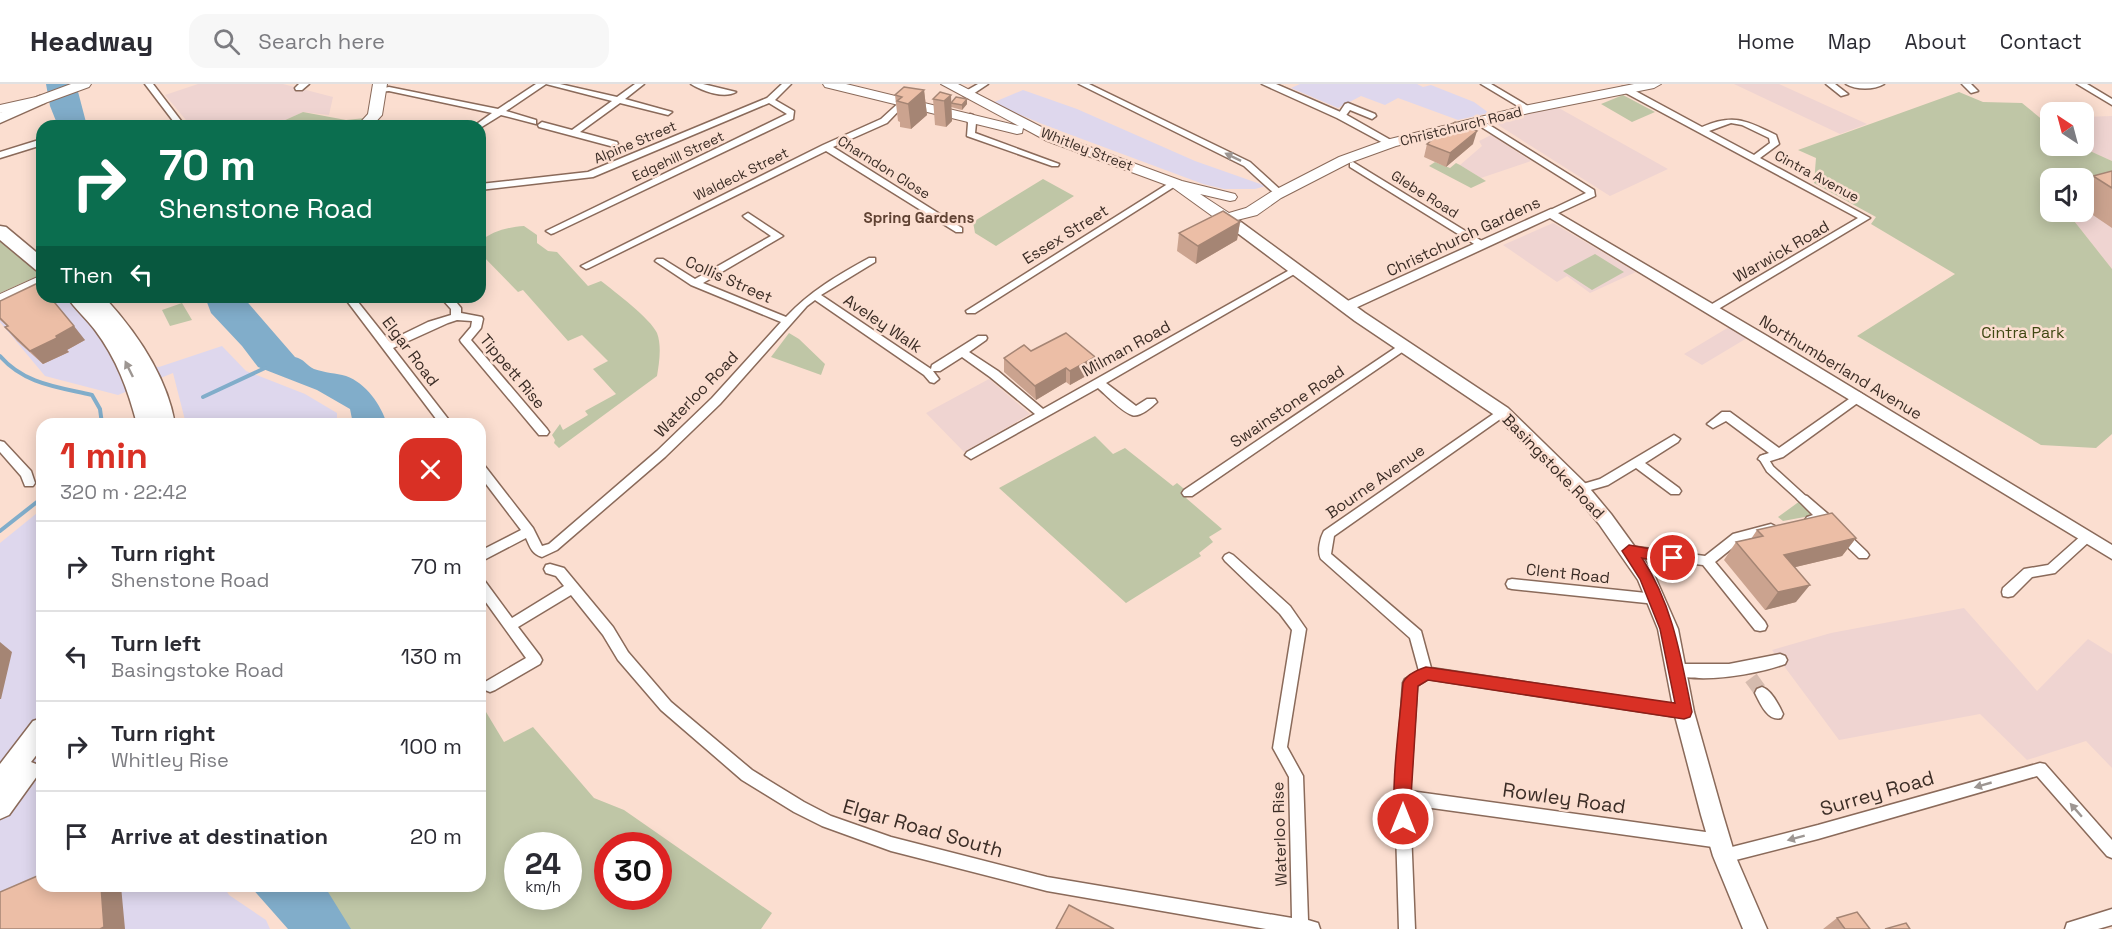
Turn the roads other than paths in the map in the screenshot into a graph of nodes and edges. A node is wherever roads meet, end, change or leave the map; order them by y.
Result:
1 (62, 84) edge
2 (84, 84) edge
3 (149, 84) edge
4 (542, 84) edge
5 (550, 84) edge
6 (640, 84) edge
7 (696, 84) edge
8 (787, 84) edge
9 (830, 84) edge
10 (948, 84) edge
11 (984, 84) edge
12 (1083, 84) edge
13 (1267, 84) edge
14 (1485, 84) edge
15 (1654, 84) edge
16 (1830, 84) edge
17 (1850, 84) edge
18 (1880, 84) edge
19 (1966, 84) edge
20 (2082, 84) edge
21 (379, 87) edge
22 (1625, 89) junction
23 (1974, 91) dead end
24 (732, 92) dead end
25 (967, 94) junction
26 (1844, 94) dead end
27 (39, 96) junction
28 (618, 100) junction
29 (770, 100) junction
30 (904, 101) junction
31 (2112, 102) edge
32 (3, 108) edge
33 (1529, 109) junction
34 (500, 112) junction
35 (668, 112) dead end
36 (1341, 116) junction
37 (1372, 116) dead end
38 (0, 119) edge
39 (177, 120) edge
40 (370, 120) edge
41 (486, 121) edge
42 (1478, 121) junction
43 (970, 122) junction
44 (1701, 131) junction
45 (574, 133) junction
46 (1052, 138) junction
47 (1391, 143) junction
48 (36, 144) edge
49 (614, 144) dead end
50 (826, 147) junction
51 (0, 156) edge
52 (1755, 158) junction
53 (1054, 164) dead end
54 (1353, 165) dead end
55 (1175, 183) junction
56 (486, 186) edge
57 (1277, 194) junction
58 (1234, 198) junction
59 (1248, 212) junction
60 (1220, 213) junction
61 (1551, 213) junction
62 (0, 216) edge
63 (748, 216) dead end
64 (1865, 218) joint
65 (959, 230) dead end
66 (0, 231) edge
67 (551, 231) dead end
68 (1252, 236) junction
69 (36, 245) edge
70 (1482, 245) junction
71 (872, 260) dead end
72 (660, 261) dead end
73 (585, 266) dead end
74 (1298, 269) junction
75 (36, 271) edge
76 (36, 279) edge
77 (695, 283) junction
78 (814, 295) junction
79 (0, 300) edge
80 (82, 303) edge
81 (101, 303) edge
82 (353, 303) edge
83 (451, 303) edge
84 (1346, 307) junction
85 (1710, 309) junction
86 (971, 311) dead end
87 (456, 316) junction
88 (788, 321) junction
89 (982, 338) dead end
90 (1404, 346) junction
91 (386, 347) junction
92 (962, 352) junction
93 (1098, 382) junction
94 (1859, 396) junction
95 (1151, 402) dead end
96 (1502, 412) junction
97 (1042, 414) junction
98 (145, 418) edge
99 (163, 418) edge
100 (441, 418) edge
101 (1713, 424) dead end
102 (543, 432) dead end
103 (1674, 439) dead end
104 (0, 445) edge
105 (1779, 454) junction
106 (971, 455) dead end
107 (4, 457) edge
108 (1764, 459) joint
109 (1637, 463) junction
110 (486, 476) edge
111 (29, 483) dead end
112 (1580, 489) junction
113 (1675, 491) dead end
114 (1188, 493) dead end
115 (1803, 499) joint
116 (1824, 517) junction
117 (1802, 522) edge
118 (1781, 527) edge
119 (529, 531) junction
120 (2087, 537) junction
121 (1629, 551) junction
122 (2112, 553) edge
123 (486, 554) edge
124 (1863, 555) dead end
125 (1229, 558) dead end
126 (1707, 561) junction
127 (550, 569) dead end
128 (1512, 584) dead end
129 (572, 588) junction
130 (486, 592) edge
131 (2008, 592) dead end
132 (1656, 599) junction
133 (510, 625) junction
134 (1760, 626) dead end
135 (1780, 660) dead end
136 (1677, 670) junction
137 (1426, 673) junction
138 (490, 686) dead end
139 (1762, 693) tunnel mouth
140 (1684, 712) junction
141 (1776, 714) dead end
142 (36, 737) edge
143 (36, 761) edge
144 (0, 784) edge
145 (1402, 797) junction
146 (0, 807) edge
147 (1722, 848) junction
148 (2112, 851) edge
149 (2112, 916) edge
150 (1757, 926) edge
151 (1306, 928) edge
152 (1407, 929) edge
153 (2073, 929) edge

1 - 27 main road
2 - 27 main road
3 - 39 street
4 - 34 street
5 - 28 street
6 - 28 street
7 - 24 street
8 - 29 street, Alpine Street
9 - 30 main road
10 - 25 main road, Whitley Street
11 - 25 street
57 -> 12 street
13 - 36 street
14 - 33 street
15 - 22 main road, Christchurch Road
16 - 26 street
17 - 18 street
19 - 23 street
20 - 31 street
21 - 34 street
21 - 40 main road
22 - 33 main road, Christchurch Road
22 - 44 street, Cintra Avenue
25 - 46 main road, Whitley Street
27 - 32 highway
27 - 38 highway
28 - 35 street
28 - 45 street
29 - 56 street, Alpine Street
29 - 67 street, Edgehill Street
30 - 43 main road
30 - 50 street, Waldeck Street
33 - 42 main road, Christchurch Road
34 - 41 street
34 - 45 street
36 - 37 street
36 - 47 street
42 - 47 main road, Christchurch Road
42 - 61 street, Christchurch Gardens
43 - 46 main road
43 - 53 street
44 - 52 street, Cintra Avenue
44 - 52 street, Cintra Avenue
45 - 49 street
46 - 55 main road, Whitley Street
47 - 57 main road, Christchurch Road
48 - 51 street
50 - 65 street, Charndon Close
50 - 73 street, Waldeck Street
52 - 64 street, Cintra Avenue
54 - 70 street, Glebe Road
55 - 58 main road, Whitley Street
55 - 60 main road, Whitley Street
55 - 86 street, Essex Street
57 - 58 main road, Christchurch Road
57 - 59 main road, Christchurch Road
58 - 59 main road
58 - 60 main road
59 - 60 main road
59 - 68 main road
60 - 68 main road, Whitley Street
61 - 70 street, Christchurch Gardens
61 - 85 street, Northumberland Avenue
62 - 69 highway
63 - 77 street
64 - 85 street, Warwick Road
66 - 75 highway
68 - 74 main road, Whitley Street
70 - 84 street, Christchurch Gardens
71 - 78 street, Waterloo Road
72 - 77 street, Collis Street
74 - 84 main road, Basingstoke Road
74 - 93 street, Milman Road
76 - 79 main road
77 - 88 street, Collis Street
78 - 88 street, Waterloo Road
78 - 92 street, Aveley Walk
98 -> 80 highway
81 - 99 highway
82 - 91 street, Elgar Road
83 - 87 street
84 - 90 main road, Basingstoke Road
85 - 94 street, Northumberland Avenue
87 - 91 street
87 - 102 street, Tippett Rise
88 - 119 street, Waterloo Road
89 - 92 street
90 - 96 main road, Basingstoke Road
90 - 114 street, Swainstone Road
91 - 100 street, Elgar Road
92 - 97 street
93 - 95 street
93 - 97 street, Milman Road
94 - 105 street
94 - 120 street, Northumberland Avenue
96 - 112 main road, Basingstoke Road
96 - 137 street, Bourne Avenue
97 - 106 street, Milman Road
101 - 105 street
103 - 109 street
104 - 107 street
105 - 108 street
107 - 111 street
108 - 115 street
109 - 112 street
109 - 113 street
110 - 119 street
112 - 121 main road, Basingstoke Road
115 - 116 street
116 - 117 street
116 - 124 street
118 - 126 street
119 - 123 street
120 - 122 street, Northumberland Avenue
120 - 131 street
121 - 126 street
121 - 132 main road, Basingstoke Road
125 - 151 street, Waterloo Rise
126 - 134 street
127 - 129 street, Elgar Road South
128 - 132 street, Clent Road
129 - 133 street
129 - 151 street, Elgar Road South
130 - 133 street
132 - 136 main road, Basingstoke Road
133 - 138 street
135 - 136 street
136 - 140 main road, Basingstoke Road
137 - 140 street
137 - 145 street
139 - 141 street
140 - 147 main road, Basingstoke Road
142 - 144 highway
143 - 146 highway
145 - 147 street, Rowley Road
145 - 152 street
148 -> 147 street, Surrey Road
147 - 150 main road, Basingstoke Road
149 - 153 street

